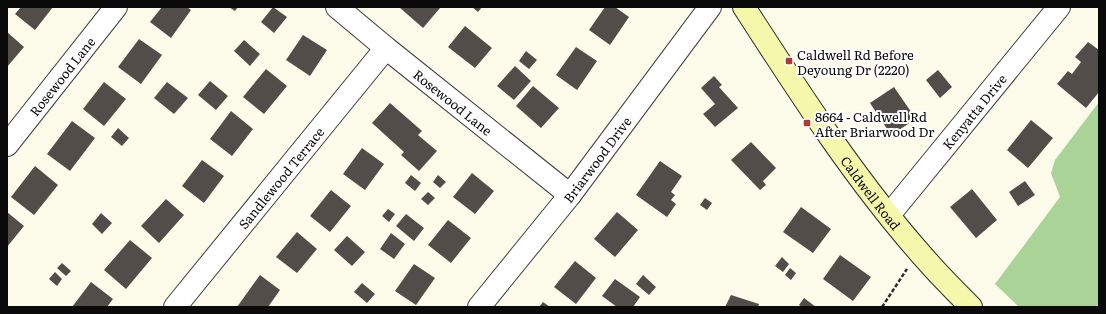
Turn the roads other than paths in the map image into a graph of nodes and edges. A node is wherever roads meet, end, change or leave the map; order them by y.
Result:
1 (116, 7) edge
2 (337, 7) edge
3 (710, 7) edge
4 (744, 7) edge
5 (1059, 7) edge
6 (386, 48) junction
7 (7, 145) edge
8 (570, 195) junction
9 (889, 215) junction
10 (175, 307) edge
11 (479, 307) edge
12 (971, 307) edge

1 - 7 street, Rosewood Lane
2 - 6 street, Rosewood Lane
3 - 8 street, Briarwood Drive
4 - 9 street, Caldwell Road
5 - 9 street, Kenyatta Drive
6 - 8 street, Rosewood Lane
6 - 10 street, Sandlewood Terrace
8 - 11 street, Briarwood Drive
9 - 12 street, Caldwell Road

